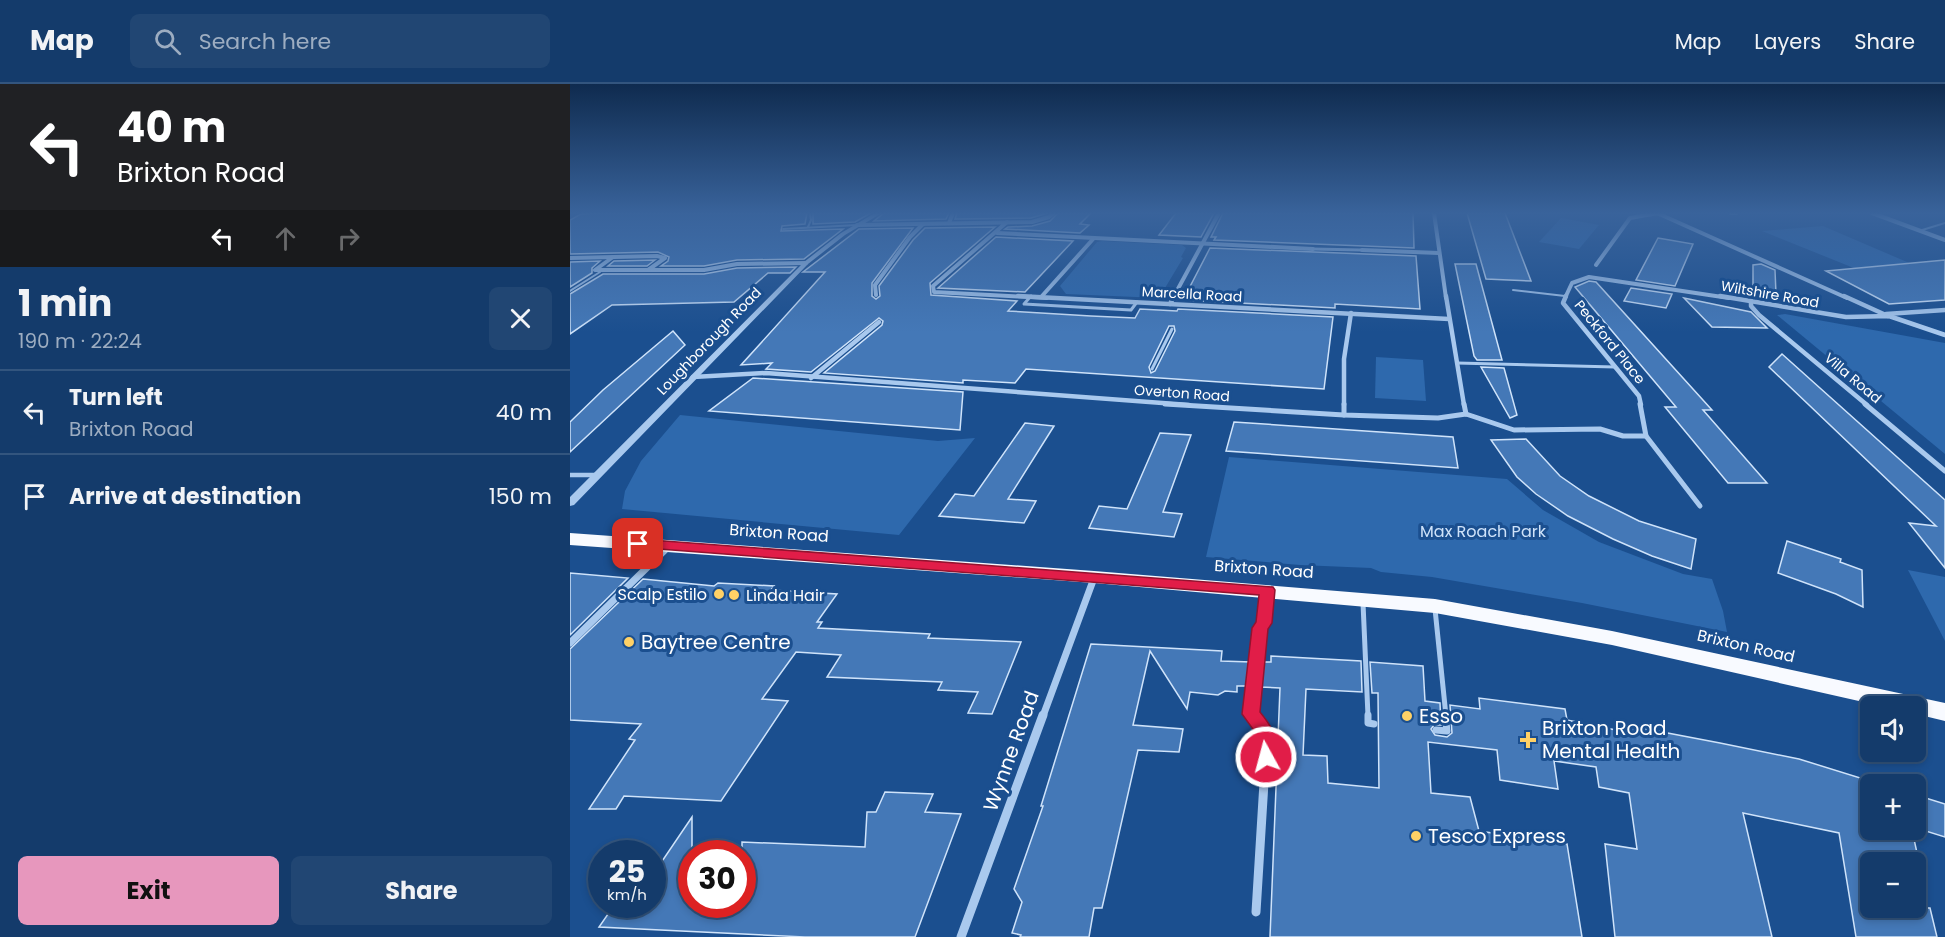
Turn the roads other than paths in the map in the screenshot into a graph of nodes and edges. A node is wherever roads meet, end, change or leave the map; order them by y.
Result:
1 (820, 253) edge
2 (898, 253) edge
3 (973, 253) edge
4 (1081, 253) edge
5 (1197, 253) edge
6 (1416, 253) edge
7 (1605, 253) edge
8 (1747, 253) edge
9 (1439, 254) joint
10 (613, 257) junction
11 (570, 258) edge
12 (806, 263) junction
13 (1596, 265) dead end
14 (648, 271) junction
15 (600, 272) junction
16 (1588, 277) joint
17 (1513, 290) dead end
18 (570, 291) edge
19 (876, 295) dead end
20 (1031, 296) junction
21 (1042, 296) junction
22 (1564, 296) junction
23 (1137, 302) junction
24 (1751, 302) junction
25 (1170, 304) junction
26 (1945, 309) edge
27 (1352, 313) junction
28 (1886, 315) junction
29 (1449, 319) junction
30 (879, 322) dead end
31 (1172, 329) dead end
32 (1945, 335) edge
33 (1457, 363) junction
34 (1615, 367) junction
35 (1152, 369) dead end
36 (693, 377) junction
37 (811, 378) junction
38 (1140, 394) dead end
39 (1136, 402) junction
40 (1466, 414) junction
41 (1344, 415) junction
42 (1646, 436) junction
43 (1945, 471) edge
44 (570, 475) edge
45 (597, 476) junction
46 (570, 503) edge
47 (1700, 506) dead end
48 (570, 539) edge
49 (669, 546) junction
50 (1094, 577) junction
51 (1267, 590) junction
52 (1363, 598) junction
53 (1435, 606) junction
54 (570, 643) edge
55 (1945, 712) edge
56 (1374, 724) dead end
57 (1436, 730) dead end
58 (1256, 912) dead end
59 (961, 937) edge

1 - 12 street, Loughborough Road
2 - 19 street
3 - 20 street, Marcella Road
4 - 21 street
5 - 25 street
6 - 9 street
7 - 13 street
8 - 28 street
9 - 29 street
10 - 11 street
10 - 14 street
10 - 15 street
12 - 14 street
12 - 36 street, Loughborough Road
14 - 15 street
15 - 18 lane
16 - 22 street, Peckford Place
16 - 24 street, Wiltshire Road
17 - 22 lane
20 - 21 street, Marcella Road
20 - 23 lane
21 - 23 street, Marcella Road
22 - 34 street, Peckford Place
23 - 25 street, Marcella Road
24 - 28 street, Wiltshire Road
24 - 43 street, Villa Road
25 - 27 street, Marcella Road
26 - 28 street
27 - 29 street, Marcella Road
27 - 41 street
28 - 32 street, Wiltshire Road
29 - 33 street
30 - 37 street
31 - 35 lane
33 - 34 lane
33 - 40 street
34 - 42 street, Peckford Place
36 - 37 street, Overton Road
36 - 45 street, Loughborough Road
37 - 39 street, Overton Road
38 - 39 lane
39 - 41 street, Overton Road
40 - 41 street, Overton Road
40 - 42 street
42 - 47 street, Peckford Place
44 - 45 lane
45 - 46 street, Loughborough Road
48 - 49 highway, Brixton Road
49 - 50 highway, Brixton Road
49 - 54 street
50 - 51 highway, Brixton Road
50 - 59 street, Wynne Road
51 - 52 highway, Brixton Road
51 - 58 street
52 - 53 highway, Brixton Road
52 - 56 lane
53 - 55 highway, Brixton Road
53 - 57 lane

